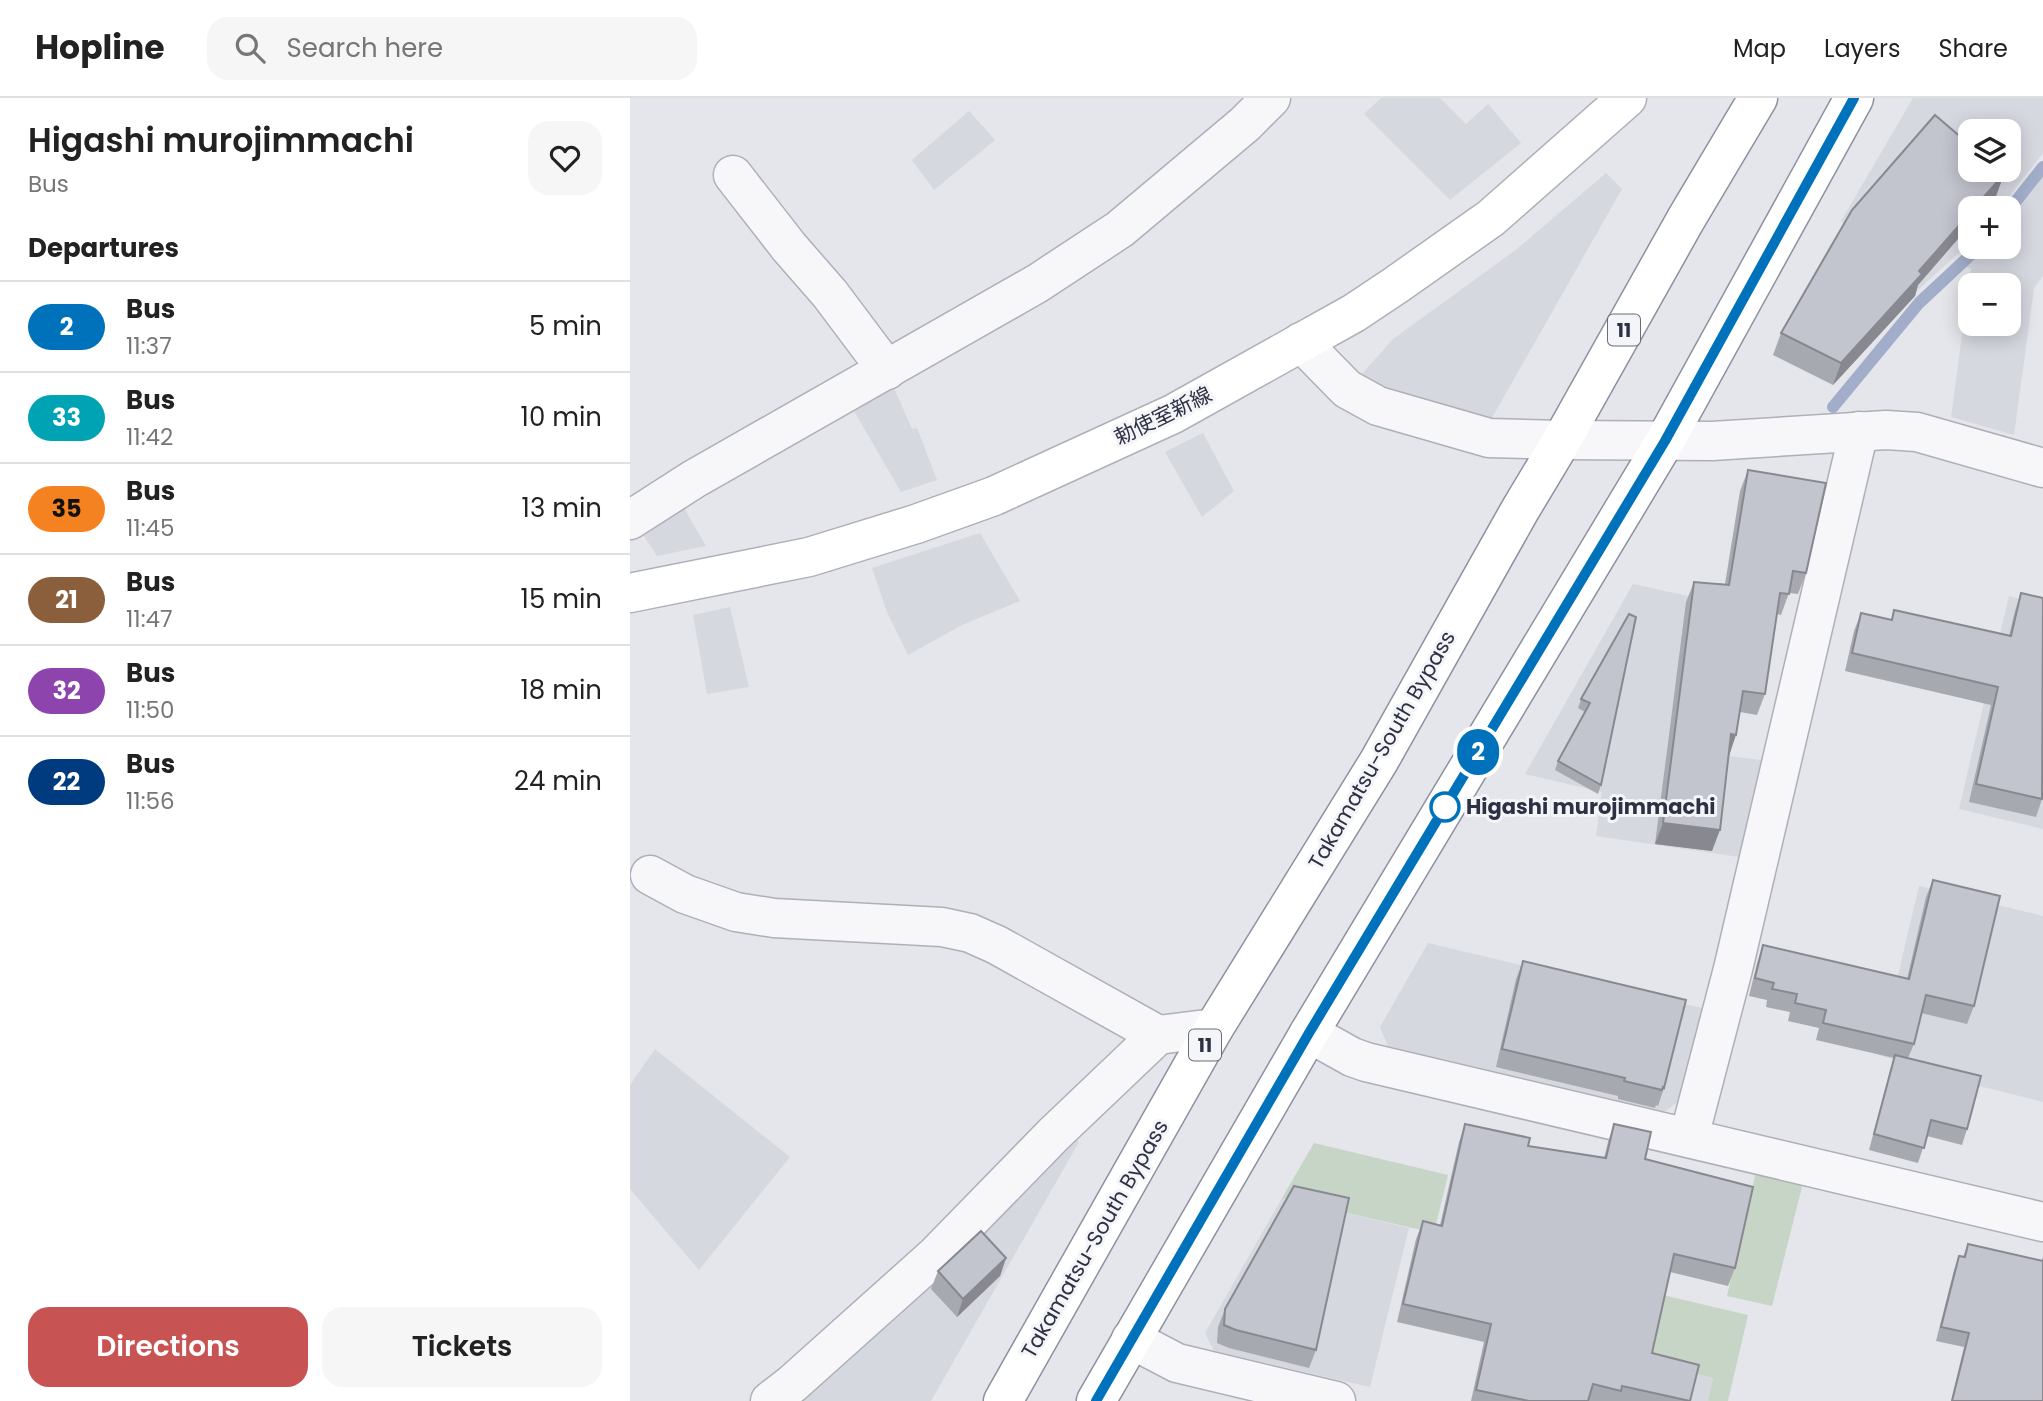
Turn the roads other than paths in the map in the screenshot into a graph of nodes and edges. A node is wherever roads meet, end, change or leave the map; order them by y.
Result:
1 (1271, 98) edge
2 (1627, 98) edge
3 (1758, 98) edge
4 (1854, 98) edge
5 (733, 175) dead end
6 (1301, 342) junction
7 (887, 370) junction
8 (1859, 431) junction
9 (1562, 440) junction
10 (1665, 441) junction
11 (2043, 468) edge
12 (630, 520) edge
13 (630, 593) edge
14 (650, 875) dead end
15 (1214, 1028) junction
16 (1309, 1033) junction
17 (1158, 1035) junction
18 (1689, 1137) junction
19 (2043, 1222) edge
20 (1131, 1339) junction
21 (770, 1401) edge
22 (1003, 1401) edge
23 (1096, 1401) edge
24 (1336, 1401) edge

1 - 7 street
2 - 6 main road, 勅使室新線
3 - 9 main road, Takamatsu-South Bypass / 11
4 - 10 main road
5 - 7 street
6 - 9 street
6 - 13 main road, 勅使室新線
7 - 12 street
8 - 10 street
8 - 11 street
8 - 18 street
9 - 10 street
9 - 15 main road, Takamatsu-South Bypass / 11
10 - 16 main road
14 - 17 street
15 - 17 street
15 - 22 main road, Takamatsu-South Bypass / 11
16 - 18 street
16 - 20 main road
17 - 21 street
18 - 19 street
20 - 23 main road
20 - 24 street

